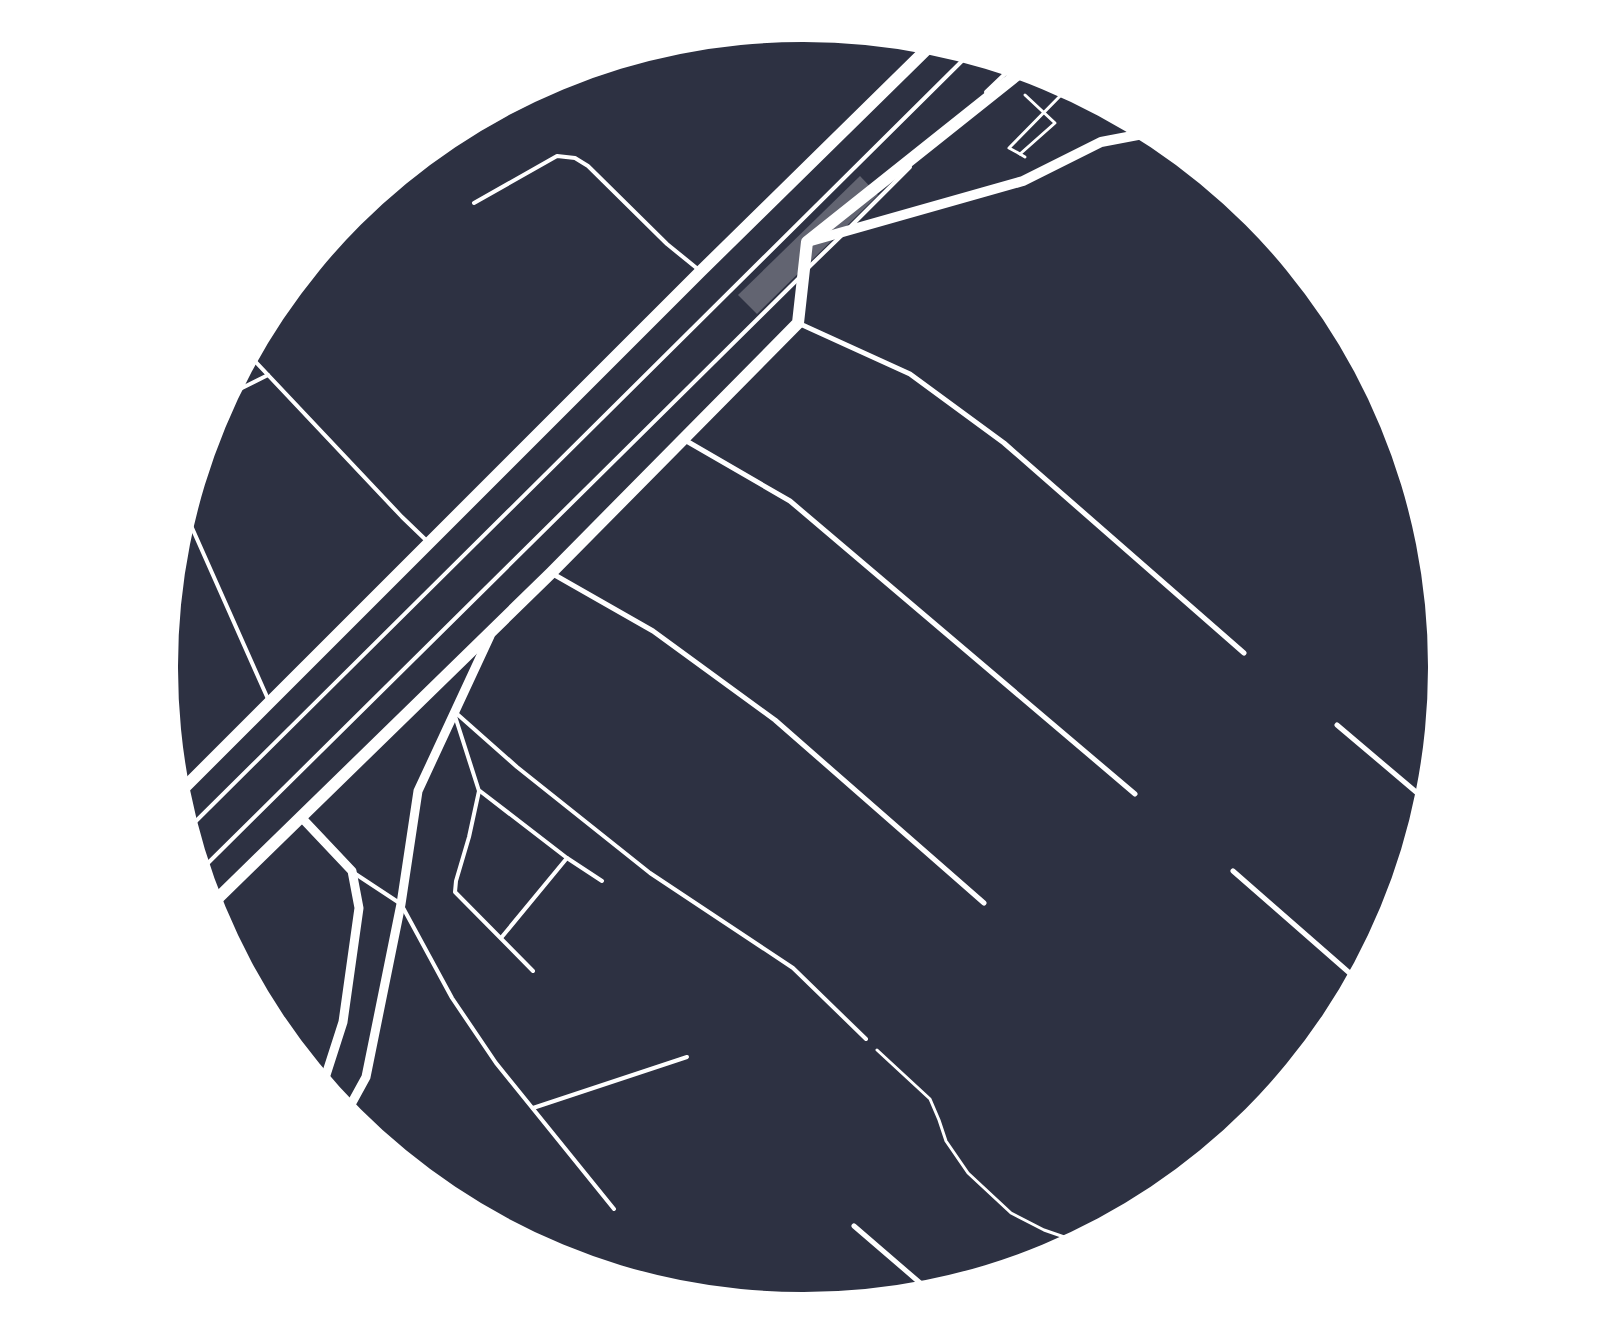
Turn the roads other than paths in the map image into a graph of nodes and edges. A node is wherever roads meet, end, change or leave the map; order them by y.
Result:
1 (921, 53) edge
2 (960, 63) edge
3 (1003, 76) edge
4 (1012, 79) edge
5 (1131, 136) edge
6 (474, 203) dead end
7 (807, 242) junction
8 (701, 271) junction
9 (798, 322) junction
10 (257, 364) edge
11 (268, 376) junction
12 (245, 387) edge
13 (682, 439) junction
14 (193, 531) edge
15 (430, 544) junction
16 (551, 573) junction
17 (494, 629) junction
18 (1244, 653) dead end
19 (269, 703) junction
20 (454, 711) junction
21 (1337, 725) dead end
22 (189, 783) edge
23 (479, 791) junction
24 (1415, 791) edge
25 (1134, 794) dead end
26 (301, 816) junction
27 (197, 819) edge
28 (566, 858) junction
29 (210, 861) edge
30 (352, 871) junction
31 (1233, 871) dead end
32 (602, 881) dead end
33 (222, 895) edge
34 (984, 903) dead end
35 (401, 904) junction
36 (501, 938) junction
37 (533, 971) dead end
38 (1348, 972) edge
39 (866, 1040) road end
40 (687, 1056) dead end
41 (327, 1071) edge
42 (354, 1101) edge
43 (533, 1108) junction
44 (614, 1209) dead end
45 (854, 1226) dead end
46 (918, 1281) edge

1 - 8 main road
2 - 27 lane
3 - 29 lane
4 - 7 main road
5 - 7 main road
6 - 8 lane
7 - 9 main road
8 - 15 main road
9 - 13 main road
9 - 18 street
10 - 11 lane
11 - 12 lane
11 - 15 lane
13 - 16 main road
13 - 25 street
14 - 19 lane
15 - 19 main road
16 - 17 main road
16 - 34 street
17 - 20 street
17 - 26 main road
19 - 22 main road
20 - 23 lane
20 - 35 street
20 - 39 lane
21 - 24 street
23 - 28 lane
23 - 36 lane
26 - 30 street
26 - 33 main road
28 - 32 lane
28 - 36 lane
30 - 35 lane
30 - 41 street
31 - 38 street
35 - 42 street
35 - 43 lane
36 - 37 lane
40 - 43 lane
43 - 44 lane
45 - 46 street

